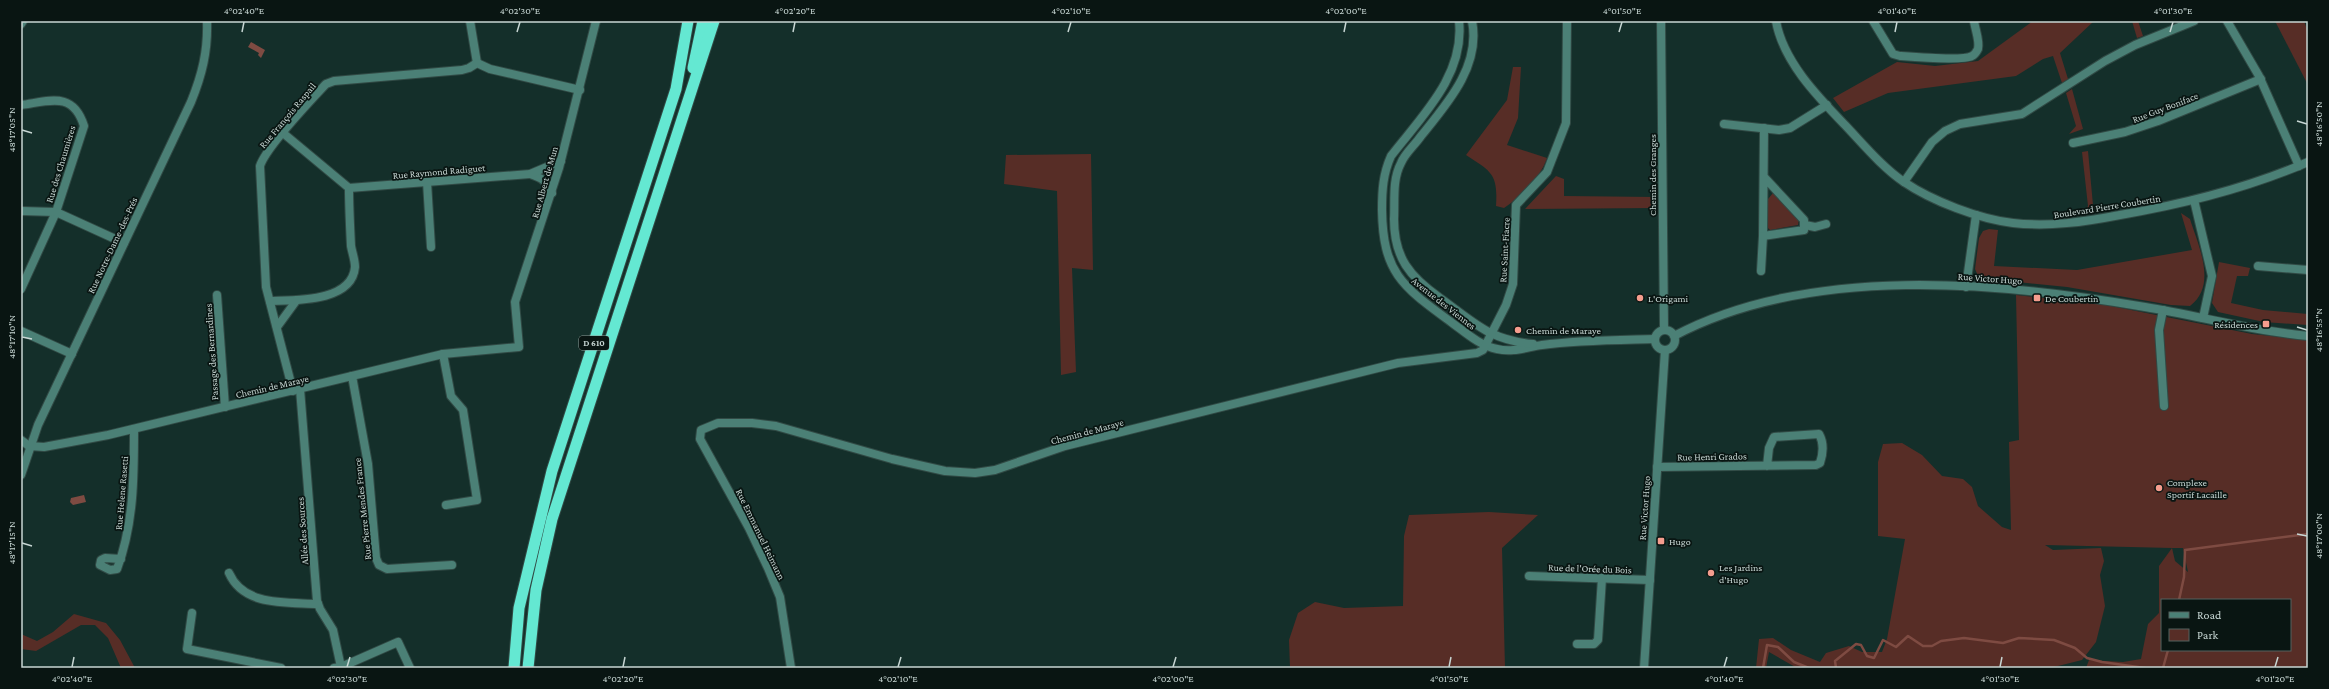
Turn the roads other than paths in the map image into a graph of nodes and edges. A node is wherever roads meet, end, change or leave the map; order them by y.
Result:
1 (24, 21) edge
2 (207, 21) edge
3 (470, 21) edge
4 (596, 21) edge
5 (688, 21) edge
6 (702, 21) edge
7 (714, 21) edge
8 (1460, 21) edge
9 (1472, 21) edge
10 (1566, 21) edge
11 (1661, 21) edge
12 (1776, 21) edge
13 (1873, 21) edge
14 (1974, 21) edge
15 (2194, 21) edge
16 (2227, 21) edge
17 (21, 24) edge
18 (477, 63) junction
19 (2261, 79) junction
20 (580, 90) junction
21 (21, 105) edge
22 (1827, 106) junction
23 (684, 111) junction
24 (1724, 124) dead end
25 (1764, 128) junction
26 (283, 133) junction
27 (2073, 142) dead end
28 (561, 161) junction
29 (2308, 162) edge
30 (2300, 166) junction
31 (530, 174) junction
32 (1764, 177) junction
33 (427, 182) junction
34 (1904, 182) junction
35 (349, 188) junction
36 (552, 193) junction
37 (2194, 200) junction
38 (21, 211) edge
39 (56, 212) junction
40 (1976, 215) junction
41 (1826, 224) dead end
42 (1806, 225) junction
43 (1763, 236) junction
44 (124, 243) junction
45 (431, 247) dead end
46 (2258, 266) dead end
47 (2308, 270) edge
48 (1761, 271) dead end
49 (1966, 287) junction
50 (21, 289) edge
51 (217, 295) dead end
52 (296, 300) junction
53 (270, 301) junction
54 (2163, 310) junction
55 (2203, 318) junction
56 (277, 327) junction
57 (1664, 330) junction
58 (21, 331) edge
59 (1491, 335) junction
60 (1674, 336) junction
61 (2308, 336) edge
62 (1655, 339) junction
63 (1542, 345) junction
64 (1486, 346) junction
65 (519, 347) joint
66 (1665, 350) junction
67 (72, 354) junction
68 (443, 354) junction
69 (352, 376) junction
70 (297, 390) junction
71 (2164, 406) dead end
72 (225, 407) junction
73 (134, 428) junction
74 (700, 439) joint
75 (21, 440) edge
76 (29, 446) junction
77 (1767, 466) junction
78 (1657, 467) junction
79 (21, 475) edge
80 (446, 505) dead end
81 (121, 559) dead end
82 (452, 565) dead end
83 (229, 573) dead end
84 (1529, 576) dead end
85 (1602, 578) junction
86 (1650, 580) junction
87 (318, 604) junction
88 (192, 613) dead end
89 (1577, 644) dead end
90 (282, 668) edge
91 (337, 668) edge
92 (410, 668) edge
93 (514, 668) edge
94 (528, 668) edge
95 (792, 668) edge
96 (1644, 668) edge

1 - 17 street
2 - 44 street, Rue Notre-Dame-des-Prés
3 - 18 street
4 - 20 street, Rue Albert de Mun
5 - 93 highway, D 610
6 - 23 highway, D 610
7 - 23 highway
8 - 64 street, Avenue des Viennes
9 - 59 street, Avenue des Viennes
10 - 59 street, Rue Saint-Fiacre
11 - 57 street, Chemin des Granges
12 - 22 street, Boulevard Pierre Coubertin
13 - 14 street
15 - 34 street
16 - 19 street
18 - 20 street
18 - 26 street, Rue François Raspail
19 - 27 street, Rue Guy Boniface
19 - 30 street
20 - 28 street, Rue Albert de Mun
21 - 39 street, Rue des Chaumières
22 - 25 street
22 - 34 street, Boulevard Pierre Coubertin
23 - 94 highway, D 610
24 - 25 street
25 - 32 street
26 - 35 street
26 - 53 street, Rue François Raspail
28 - 31 street, Rue Raymond Radiguet
28 - 36 street, Rue Albert de Mun
29 - 30 street, Boulevard Pierre Coubertin
30 - 37 street, Boulevard Pierre Coubertin
31 - 33 street, Rue Raymond Radiguet
31 - 36 street
32 - 42 street
32 - 43 street
33 - 35 street, Rue Raymond Radiguet
33 - 45 street
34 - 40 street, Boulevard Pierre Coubertin
35 - 52 street
36 - 65 street, Rue Albert de Mun
37 - 40 street, Boulevard Pierre Coubertin
37 - 55 street
38 - 39 street, Rue des Chaumières
39 - 44 street, Rue des Chaumières
39 - 50 street
40 - 49 street
41 - 42 street
42 - 43 street
43 - 48 street
44 - 67 street, Rue Notre-Dame-des-Prés
46 - 47 street
49 - 54 street, Rue Victor Hugo
49 - 60 street, Rue Victor Hugo
51 - 72 street, Passage des Bernardines
52 - 53 street
52 - 56 street
53 - 56 street, Rue François Raspail
54 - 55 street, Rue Victor Hugo
54 - 71 street
55 - 61 street, Rue Victor Hugo
56 - 70 street, Rue François Raspail
57 - 60 street
57 - 62 street
58 - 67 street
59 - 63 street, Avenue des Viennes
59 - 64 street, Rue Saint-Fiacre
60 - 66 street
62 - 63 street, Avenue des Viennes
62 - 66 street
63 - 64 street, Avenue des Viennes
64 - 74 street, Chemin de Maraye
65 - 68 street, Chemin de Maraye
66 - 78 street, Rue Victor Hugo
67 - 76 street, Rue Notre-Dame-des-Prés
68 - 69 street, Chemin de Maraye
68 - 80 street
69 - 70 street, Chemin de Maraye
69 - 82 street, Rue Pierre Mendes France
70 - 72 street, Chemin de Maraye
70 - 87 street, Allée des Sources
72 - 73 street, Chemin de Maraye
73 - 76 street, Chemin de Maraye
73 - 81 street, Rue Helene Rasetti
74 - 95 street, Rue Emmanuel Heimann
75 - 76 street
76 - 79 street, Rue Notre-Dame-des-Prés
77 - 77 street, Rue Henri Grados
77 - 78 street, Rue Henri Grados
78 - 86 street, Rue Victor Hugo
83 - 87 street
84 - 85 street, Rue de l'Orée du Bois
85 - 86 street, Rue de l'Orée du Bois
85 - 89 street
86 - 96 street, Rue Victor Hugo
87 - 91 street, Allée des Sources
88 - 90 street
91 - 92 street, Allée des Sources

